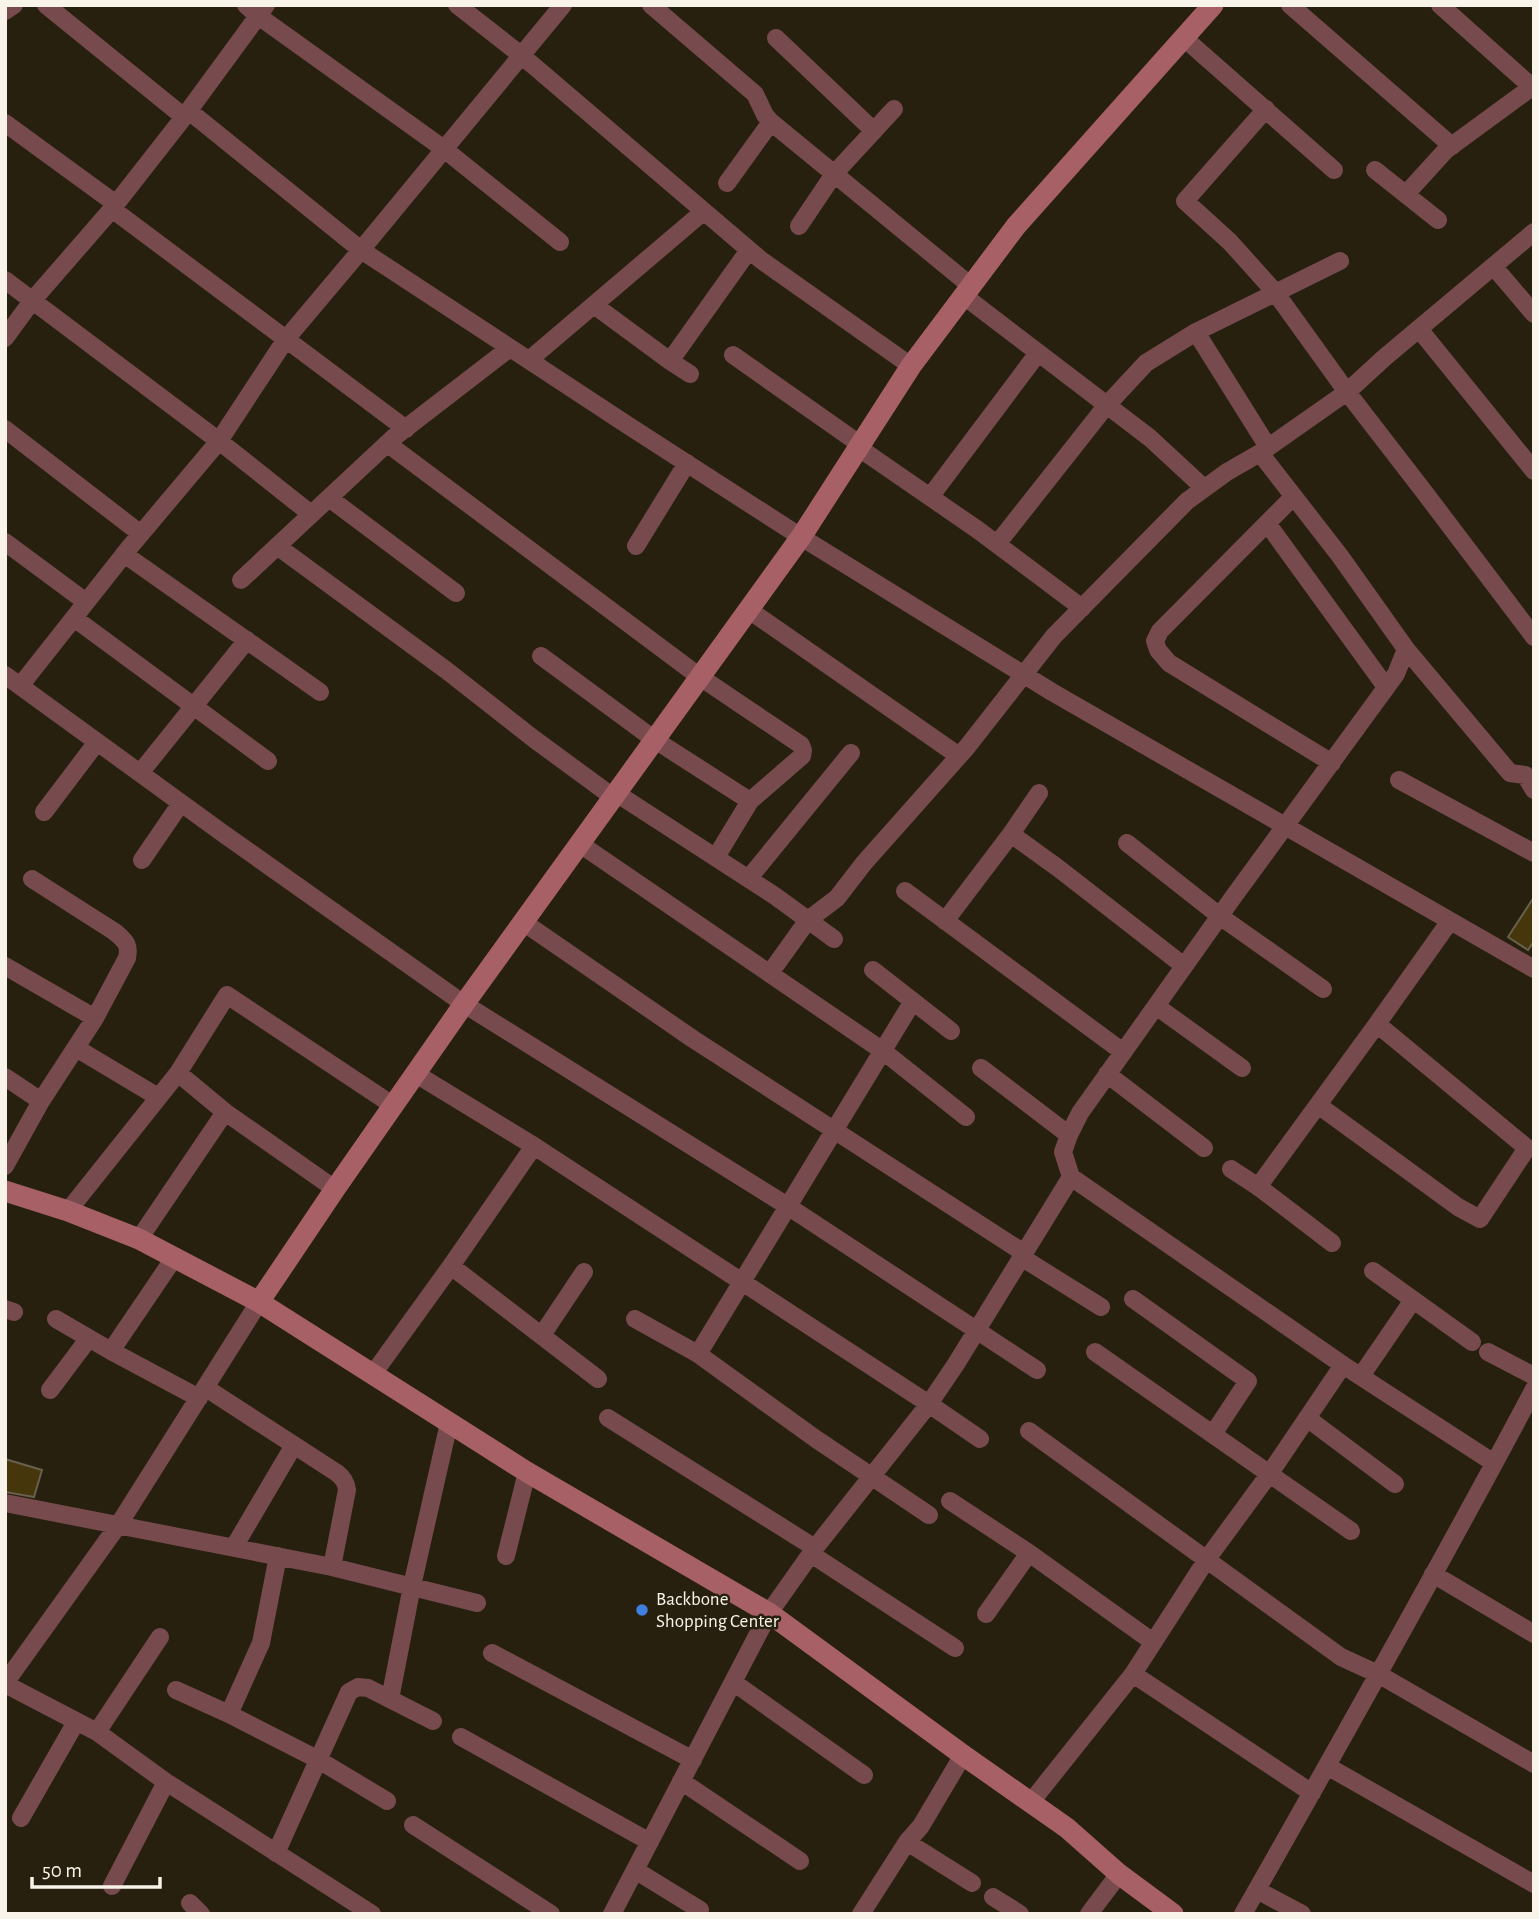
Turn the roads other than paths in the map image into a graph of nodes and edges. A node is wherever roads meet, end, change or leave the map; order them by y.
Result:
1 (14, 5) edge
2 (46, 5) edge
3 (457, 5) edge
4 (563, 5) edge
5 (651, 5) edge
6 (1213, 5) edge
7 (1290, 5) edge
8 (1440, 5) edge
9 (256, 9) edge
10 (5, 11) edge
11 (776, 38) dead end
12 (1184, 38) junction
13 (521, 55) junction
14 (894, 109) dead end
15 (1266, 109) junction
16 (187, 114) junction
17 (771, 122) junction
18 (5, 123) edge
19 (874, 131) junction
20 (1451, 146) junction
21 (444, 149) junction
22 (1334, 170) dead end
23 (1376, 170) dead end
24 (834, 174) junction
25 (727, 184) dead end
26 (1406, 194) junction
27 (114, 206) junction
28 (703, 212) junction
29 (1438, 220) dead end
30 (799, 226) dead end
31 (1534, 232) edge
32 (560, 242) dead end
33 (361, 250) junction
34 (749, 250) junction
35 (1340, 261) dead end
36 (1494, 267) junction
37 (5, 280) edge
38 (967, 291) junction
39 (1275, 292) junction
40 (32, 301) junction
41 (594, 305) junction
42 (1534, 314) edge
43 (1419, 329) junction
44 (1196, 332) junction
45 (5, 338) edge
46 (286, 338) junction
47 (510, 348) junction
48 (1038, 353) junction
49 (733, 355) dead end
50 (529, 360) junction
51 (670, 361) junction
52 (911, 366) junction
53 (690, 374) dead end
54 (1347, 392) junction
55 (1106, 406) junction
56 (5, 429) edge
57 (406, 429) junction
58 (219, 441) junction
59 (388, 443) junction
60 (860, 446) junction
61 (1264, 450) junction
62 (687, 463) junction
63 (1534, 471) edge
64 (1204, 488) junction
65 (930, 497) junction
66 (1293, 497) junction
67 (329, 498) junction
68 (311, 514) junction
69 (1267, 523) junction
70 (141, 534) junction
71 (802, 537) junction
72 (5, 542) edge
73 (997, 544) junction
74 (277, 546) junction
75 (636, 546) dead end
76 (124, 554) junction
77 (241, 580) dead end
78 (456, 593) dead end
79 (86, 602) junction
80 (1082, 608) junction
81 (749, 610) junction
82 (74, 618) junction
83 (1534, 637) edge
84 (247, 640) junction
85 (1406, 649) junction
86 (541, 656) dead end
87 (1023, 674) junction
88 (700, 677) junction
89 (13, 681) edge
90 (1386, 687) junction
91 (320, 692) dead end
92 (193, 706) junction
93 (655, 740) junction
94 (97, 742) junction
95 (851, 753) dead end
96 (959, 756) junction
97 (268, 761) dead end
98 (1332, 763) junction
99 (140, 773) junction
100 (1531, 778) edge
101 (1399, 780) dead end
102 (1039, 793) dead end
103 (615, 795) junction
104 (750, 801) junction
105 (181, 803) junction
106 (44, 813) dead end
107 (1285, 827) junction
108 (1011, 834) junction
109 (1127, 843) dead end
110 (580, 844) junction
111 (1534, 853) edge
112 (716, 857) junction
113 (142, 860) dead end
114 (749, 878) junction
115 (32, 879) dead end
116 (905, 891) dead end
117 (1221, 917) junction
118 (808, 920) junction
119 (945, 920) junction
120 (1450, 920) junction
121 (523, 922) junction
122 (834, 939) dead end
123 (5, 966) edge
124 (1184, 966) junction
125 (1534, 969) edge
126 (873, 970) dead end
127 (770, 974) junction
128 (1323, 989) dead end
129 (914, 1001) junction
130 (464, 1004) junction
131 (1156, 1006) junction
132 (95, 1018) junction
133 (1377, 1024) junction
134 (951, 1031) dead end
135 (76, 1048) junction
136 (883, 1051) junction
137 (1123, 1052) junction
138 (981, 1068) dead end
139 (1242, 1068) dead end
140 (178, 1073) junction
141 (416, 1074) junction
142 (1107, 1074) junction
143 (5, 1077) edge
144 (158, 1097) junction
145 (41, 1101) junction
146 (394, 1105) junction
147 (1318, 1105) junction
148 (225, 1112) junction
149 (966, 1117) dead end
150 (835, 1130) junction
151 (1069, 1135) junction
152 (534, 1146) junction
153 (1204, 1148) dead end
154 (5, 1166) edge
155 (1231, 1169) dead end
156 (1070, 1177) junction
157 (1258, 1187) junction
158 (335, 1189) junction
159 (5, 1191) edge
160 (789, 1207) junction
161 (68, 1211) junction
162 (139, 1239) junction
163 (1332, 1243) dead end
164 (1023, 1255) junction
165 (174, 1258) junction
166 (452, 1266) junction
167 (1373, 1271) dead end
168 (584, 1272) dead end
169 (741, 1281) junction
170 (1133, 1299) dead end
171 (1413, 1300) junction
172 (259, 1303) junction
173 (1101, 1307) dead end
174 (56, 1319) dead end
175 (635, 1319) dead end
176 (976, 1331) junction
177 (542, 1335) junction
178 (89, 1338) junction
179 (1472, 1342) dead end
180 (111, 1351) junction
181 (1095, 1352) dead end
182 (1488, 1352) dead end
183 (698, 1354) junction
184 (1343, 1365) junction
185 (1037, 1370) dead end
186 (373, 1374) junction
187 (1361, 1376) junction
188 (1534, 1376) edge
189 (598, 1379) dead end
190 (1534, 1389) edge
191 (50, 1390) dead end
192 (203, 1393) junction
193 (929, 1404) junction
194 (608, 1418) dead end
195 (1307, 1419) junction
196 (449, 1423) junction
197 (1029, 1432) dead end
198 (1213, 1434) junction
199 (980, 1439) dead end
200 (294, 1445) junction
201 (1494, 1463) junction
202 (527, 1472) junction
203 (1270, 1473) junction
204 (872, 1476) junction
205 (1395, 1484) dead end
206 (950, 1501) dead end
207 (5, 1503) edge
208 (929, 1515) dead end
209 (118, 1524) junction
210 (1351, 1531) dead end
211 (234, 1547) junction
212 (813, 1551) junction
213 (1029, 1553) junction
214 (278, 1556) junction
215 (506, 1556) dead end
216 (1207, 1559) junction
217 (332, 1567) junction
218 (1433, 1574) junction
219 (412, 1586) junction
220 (477, 1603) dead end
221 (769, 1612) junction
222 (986, 1614) dead end
223 (1534, 1634) edge
224 (160, 1637) dead end
225 (1153, 1642) junction
226 (955, 1648) dead end
227 (492, 1653) dead end
228 (1133, 1674) junction
229 (1378, 1674) junction
230 (733, 1682) junction
231 (5, 1684) edge
232 (176, 1690) dead end
233 (390, 1699) junction
234 (229, 1714) junction
235 (433, 1721) dead end
236 (76, 1722) junction
237 (97, 1732) junction
238 (461, 1737) dead end
239 (963, 1755) junction
240 (317, 1759) junction
241 (693, 1760) junction
242 (1534, 1764) edge
243 (1327, 1766) junction
244 (864, 1775) dead end
245 (681, 1781) junction
246 (166, 1782) junction
247 (1312, 1793) junction
248 (387, 1801) dead end
249 (1031, 1802) junction
250 (22, 1818) dead end
251 (413, 1825) dead end
252 (650, 1842) junction
253 (907, 1842) junction
254 (276, 1853) junction
255 (800, 1861) dead end
256 (635, 1870) junction
257 (1119, 1874) junction
258 (972, 1883) dead end
259 (1534, 1884) edge
260 (112, 1886) dead end
261 (1257, 1890) junction
262 (993, 1897) dead end
263 (700, 1910) dead end
264 (372, 1914) edge
265 (551, 1914) edge
266 (612, 1914) edge
267 (861, 1914) edge
268 (1020, 1914) edge
269 (1089, 1914) edge
270 (1173, 1914) edge
271 (1243, 1914) edge
272 (1302, 1914) edge

1 - 10 street
2 - 16 street
3 - 13 street
4 - 13 street
5 - 17 street
6 - 12 street
7 - 20 street
8 - 20 street
9 - 16 street
9 - 21 street
11 - 19 street
12 - 15 street
12 - 38 street
13 - 21 street
13 - 28 street
14 - 19 street
15 - 22 street
15 - 39 street
16 - 27 street
16 - 33 street
17 - 24 street
17 - 25 street
18 - 27 street
19 - 24 street
20 - 26 street
21 - 32 street
21 - 33 street
23 - 26 street
24 - 30 street
24 - 38 street
26 - 29 street
27 - 40 street
27 - 46 street
28 - 34 street
28 - 41 street
31 - 36 street
33 - 46 street
33 - 47 street
34 - 51 street
34 - 52 street
35 - 39 street
36 - 42 street
36 - 43 street
37 - 40 street
38 - 48 street
38 - 52 street
39 - 44 street
39 - 54 street
40 - 45 street
40 - 58 street
41 - 50 street
41 - 51 street
43 - 54 street
43 - 63 street
44 - 55 street
44 - 61 street
46 - 57 street
46 - 58 street
47 - 50 street
47 - 57 street
48 - 55 street
48 - 65 street
49 - 60 street
50 - 62 street
51 - 53 street
52 - 60 street
54 - 61 street
54 - 83 street
55 - 64 street
55 - 73 street
56 - 70 street
57 - 59 street
58 - 68 street
58 - 70 street
59 - 67 street
59 - 88 street
60 - 65 street
60 - 71 street
61 - 64 street
61 - 66 street
62 - 71 street
62 - 75 street
64 - 80 street
65 - 73 street
66 - 69 street
66 - 85 street
67 - 68 street
67 - 78 street
68 - 74 street
69 - 90 street
69 - 98 street
70 - 76 street
71 - 81 street
71 - 87 street
72 - 79 street
73 - 80 street
74 - 77 street
74 - 103 street
76 - 79 street
76 - 84 street
79 - 82 street
80 - 87 street
81 - 88 street
81 - 96 street
82 - 89 street
82 - 92 street
84 - 91 street
84 - 92 street
85 - 90 street
85 - 100 street
86 - 93 street
87 - 96 street
87 - 107 street
88 - 93 street
88 - 104 street
89 - 94 street
90 - 98 street
92 - 97 street
92 - 99 street
93 - 103 street
93 - 104 street
94 - 99 street
94 - 106 street
95 - 114 street
96 - 118 street
98 - 107 street
99 - 105 street
101 - 111 street
102 - 108 street
103 - 110 street
103 - 112 street
104 - 112 street
105 - 113 street
105 - 130 street
107 - 117 street
107 - 120 street
108 - 119 street
108 - 124 street
109 - 117 street
110 - 121 street
110 - 127 street
112 - 114 street
114 - 118 street
115 - 132 street
116 - 119 street
117 - 124 street
117 - 128 street
118 - 122 street
118 - 127 street
119 - 137 street
120 - 125 street
120 - 133 street
121 - 130 street
121 - 150 street
123 - 132 street
124 - 131 street
126 - 129 street
127 - 136 street
129 - 134 street
129 - 136 street
130 - 141 street
130 - 160 street
131 - 137 street
131 - 139 street
132 - 135 street
133 - 147 street
133 - 147 street
135 - 144 street
135 - 145 street
136 - 149 street
136 - 150 street
137 - 142 street
138 - 151 street
140 - 144 street
140 - 146 street
140 - 148 street
141 - 146 street
141 - 152 street
142 - 151 street
142 - 153 street
143 - 145 street
144 - 161 street
145 - 154 street
146 - 158 street
147 - 157 street
148 - 158 street
148 - 162 street
150 - 160 street
150 - 164 street
151 - 156 street
152 - 166 street
152 - 169 street
155 - 157 street
156 - 164 street
156 - 184 street
157 - 163 street
158 - 172 street
159 - 161 street
160 - 169 street
160 - 176 street
161 - 162 street
162 - 165 street
164 - 173 street
164 - 176 street
165 - 172 street
165 - 180 street
166 - 177 street
166 - 186 street
167 - 171 street
168 - 177 street
169 - 183 street
169 - 193 street
170 - 198 street
171 - 179 street
171 - 187 street
172 - 186 street
172 - 192 street
174 - 178 street
175 - 183 street
176 - 185 street
176 - 193 street
177 - 189 street
178 - 180 street
178 - 191 street
180 - 192 street
181 - 198 street
182 - 188 street
183 - 204 street
184 - 187 street
184 - 195 street
186 - 196 street
187 - 201 street
190 - 201 street
192 - 200 street
192 - 209 street
193 - 199 street
193 - 204 street
194 - 212 street
195 - 203 street
195 - 205 street
196 - 202 street
196 - 219 street
197 - 216 street
198 - 203 street
200 - 211 street
200 - 217 street
201 - 218 street
202 - 215 street
202 - 221 street
203 - 210 street
203 - 216 street
204 - 208 street
204 - 212 street
206 - 213 street
207 - 209 street
209 - 211 street
209 - 231 street
211 - 214 street
212 - 221 street
212 - 226 street
213 - 222 street
213 - 225 street
214 - 217 street
214 - 234 street
216 - 225 street
216 - 229 street
217 - 219 street
218 - 223 street
218 - 229 street
219 - 220 street
219 - 233 street
221 - 230 street
221 - 239 street
224 - 237 street
225 - 228 street
227 - 241 street
228 - 247 street
228 - 249 street
229 - 242 street
229 - 243 street
230 - 241 street
230 - 244 street
231 - 236 street
232 - 234 street
233 - 235 street
233 - 240 street
234 - 240 street
236 - 237 street
236 - 250 street
237 - 246 street
238 - 252 street
239 - 249 street
239 - 253 street
240 - 248 street
240 - 254 street
241 - 245 street
243 - 247 street
243 - 259 street
245 - 252 street
245 - 255 street
246 - 254 street
246 - 260 street
247 - 261 street
249 - 257 street
251 - 265 street
252 - 256 street
253 - 258 street
253 - 267 street
254 - 264 street
256 - 263 street
256 - 266 street
257 - 269 street
257 - 270 street
261 - 271 street
261 - 272 street
262 - 268 street

